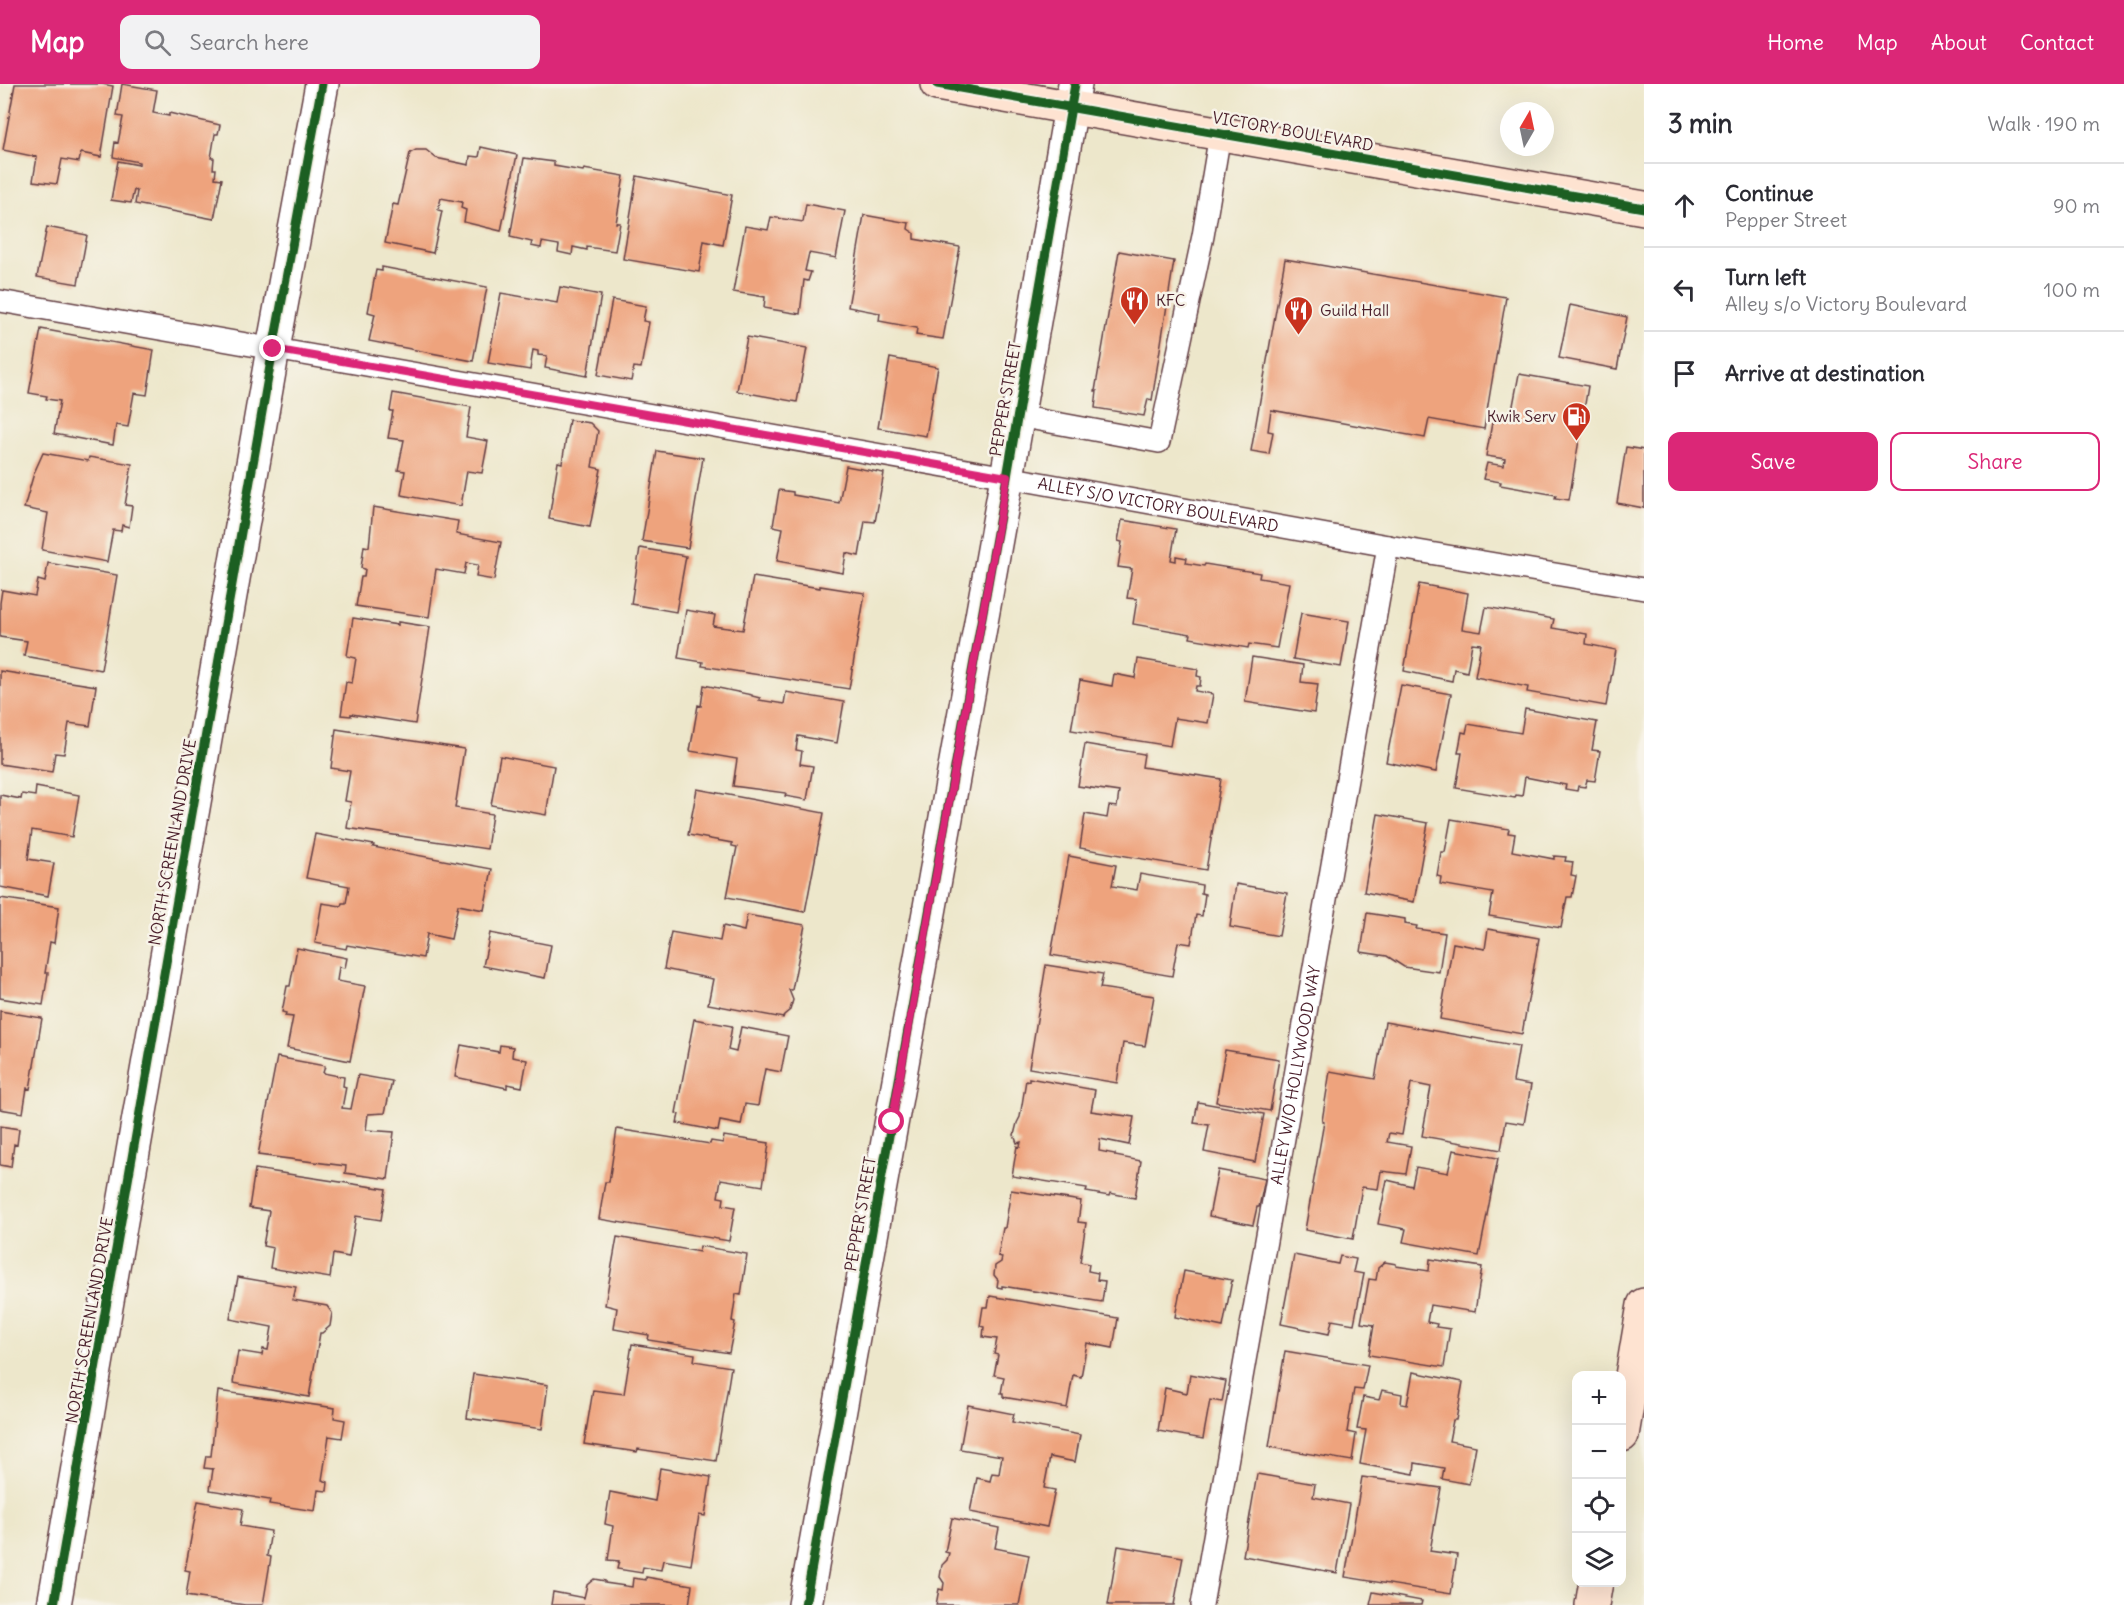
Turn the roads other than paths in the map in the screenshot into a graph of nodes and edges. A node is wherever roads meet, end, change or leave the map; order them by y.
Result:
1 (322, 84) edge
2 (936, 84) edge
3 (1073, 96) edge
4 (1220, 134) junction
5 (1644, 208) edge
6 (0, 301) edge
7 (273, 349) junction
8 (1018, 416) junction
9 (1007, 477) junction
10 (1388, 546) junction
11 (1644, 589) edge
12 (1644, 1305) edge
13 (1624, 1425) edge
14 (1595, 1587) edge
15 (54, 1605) edge
16 (805, 1605) edge
17 (1202, 1605) edge
18 (1592, 1605) edge

1 - 7 street, NORTH SCREENLAND DRIVE
2 - 3 main road, VICTORY BOULEVARD
3 - 4 main road, VICTORY BOULEVARD
3 - 8 street, PEPPER STREET
4 - 5 main road, VICTORY BOULEVARD
4 - 8 lane
6 - 7 lane, ALLEY S/O VICTORY BOULEVARD
7 - 9 lane, ALLEY S/O VICTORY BOULEVARD
7 - 15 street, NORTH SCREENLAND DRIVE
8 - 9 street, PEPPER STREET
9 - 10 lane, ALLEY S/O VICTORY BOULEVARD
9 - 16 street, PEPPER STREET
10 - 11 lane, ALLEY S/O VICTORY BOULEVARD
10 - 17 lane, ALLEY W/O HOLLYWOOD WAY
12 - 13 main road
14 - 18 main road

